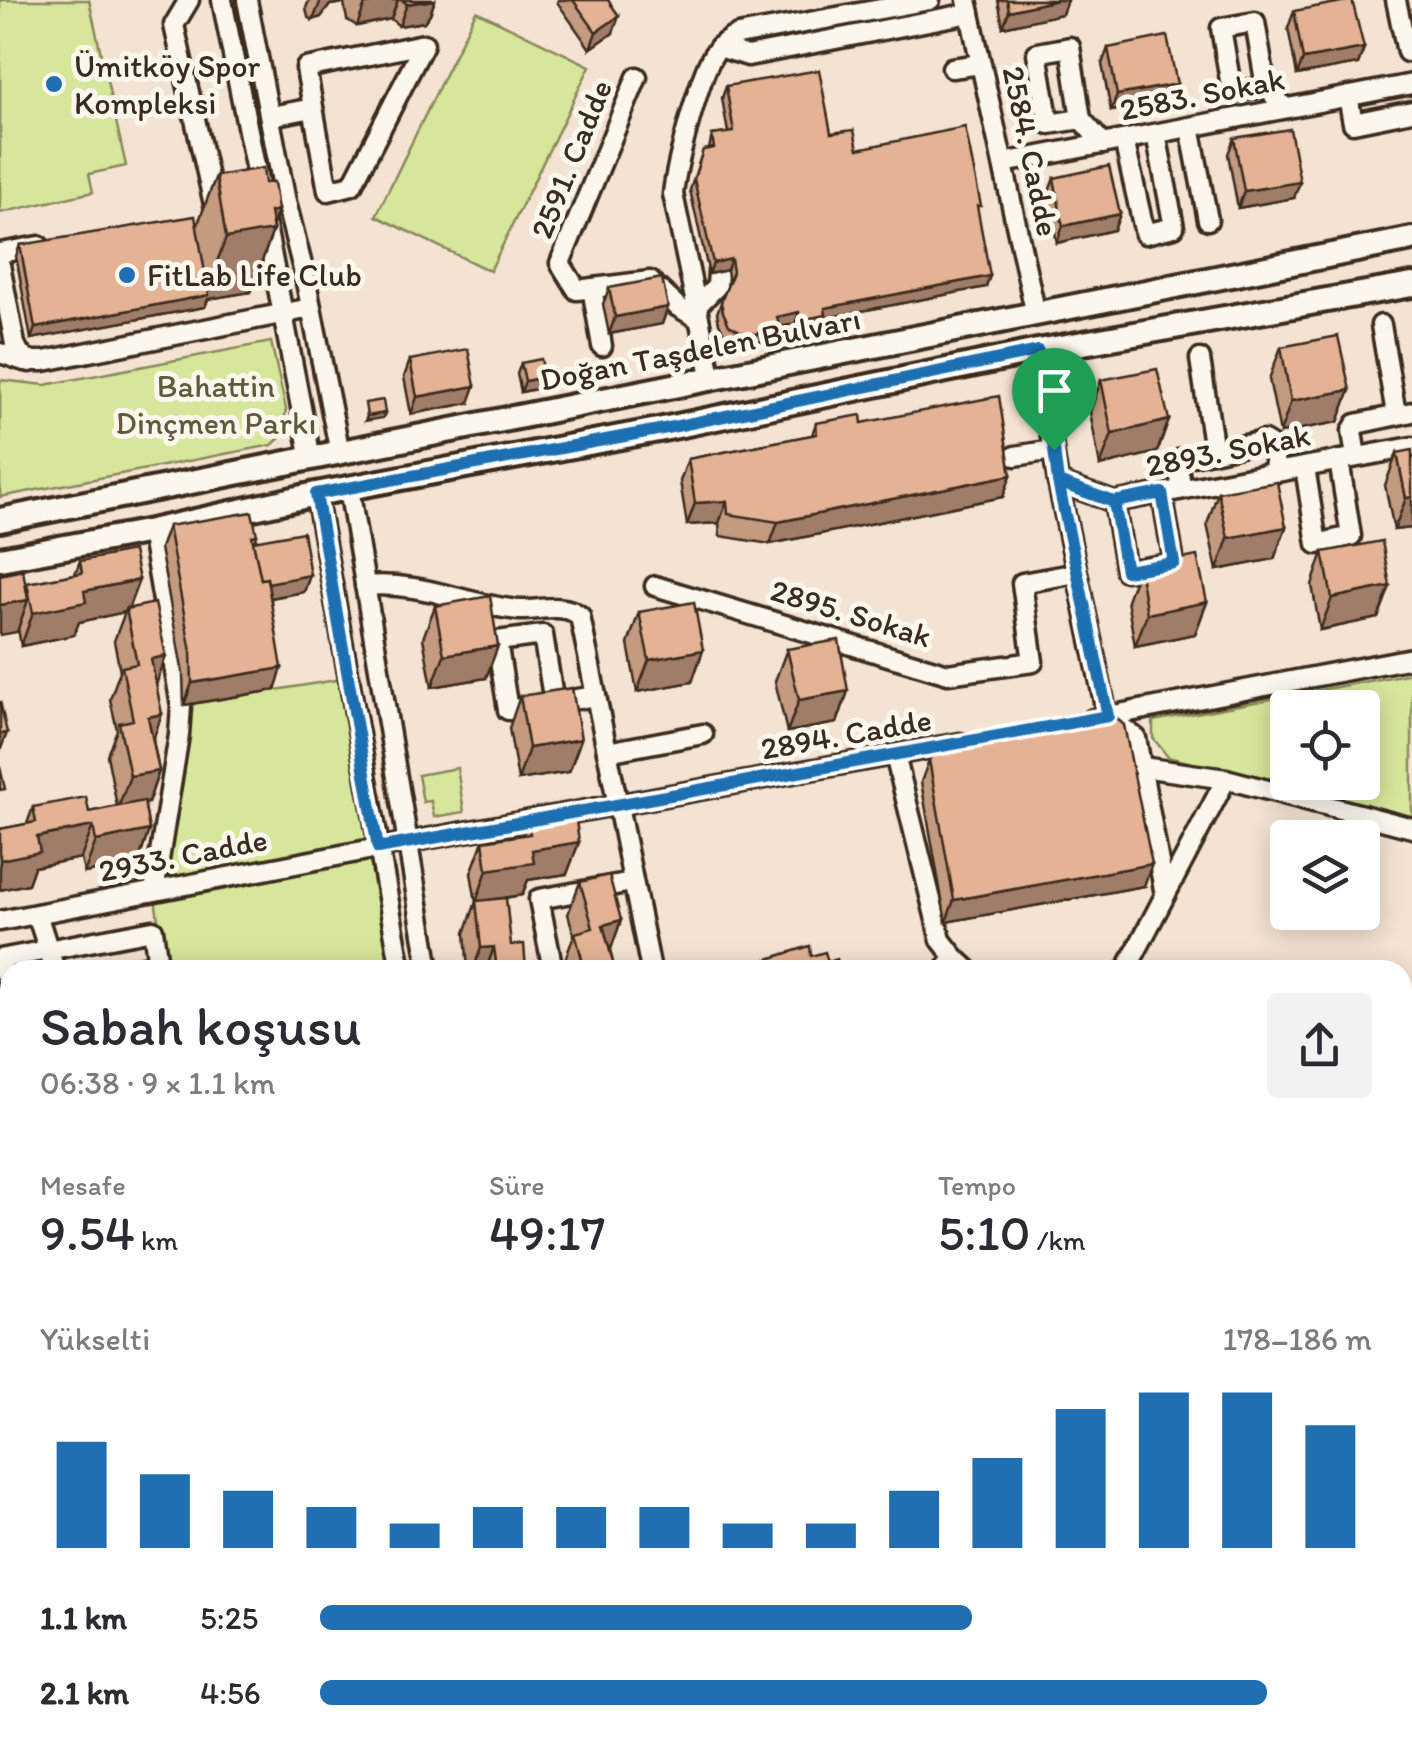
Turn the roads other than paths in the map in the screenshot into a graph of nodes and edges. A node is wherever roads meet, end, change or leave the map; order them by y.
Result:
1 (189, 0) edge
2 (222, 0) edge
3 (248, 0) edge
4 (930, 0) edge
5 (1396, 0) edge
6 (969, 6) edge
7 (842, 16) junction
8 (845, 37) junction
9 (719, 47) junction
10 (1407, 52) dead end
11 (982, 64) junction
12 (952, 68) dead end
13 (637, 77) dead end
14 (1412, 84) edge
15 (1266, 87) dead end
16 (1348, 96) junction
17 (313, 108) junction
18 (1286, 108) junction
19 (1412, 111) edge
20 (270, 116) junction
21 (1081, 119) dead end
22 (1190, 127) junction
23 (996, 128) junction
24 (974, 132) dead end
25 (1156, 134) junction
26 (1124, 140) junction
27 (1102, 144) junction
28 (1004, 163) junction
29 (286, 202) junction
30 (240, 210) junction
31 (196, 218) edge
32 (1208, 220) dead end
33 (1412, 239) edge
34 (59, 242) edge
35 (0, 252) edge
36 (0, 265) edge
37 (718, 272) edge
38 (1412, 286) edge
39 (592, 288) junction
40 (312, 308) junction
41 (698, 313) junction
42 (281, 314) junction
43 (1036, 315) junction
44 (1381, 325) dead end
45 (602, 346) dead end
46 (1038, 351) junction
47 (0, 354) edge
48 (1200, 359) dead end
49 (30, 362) junction
50 (712, 380) junction
51 (1404, 413) edge
52 (1412, 447) edge
53 (1054, 450) junction
54 (1214, 451) junction
55 (340, 453) junction
56 (1015, 456) dead end
57 (311, 459) junction
58 (1347, 459) junction
59 (1305, 466) junction
60 (1276, 472) junction
61 (1058, 482) junction
62 (349, 488) junction
63 (1182, 489) junction
64 (1162, 493) junction
65 (316, 494) junction
66 (1114, 502) junction
67 (0, 520) edge
68 (151, 530) junction
69 (0, 559) edge
70 (1077, 573) junction
71 (365, 586) junction
72 (655, 586) dead end
73 (1412, 658) edge
74 (596, 696) junction
75 (554, 703) junction
76 (1108, 716) junction
77 (1070, 723) edge
78 (703, 734) dead end
79 (978, 740) edge
80 (606, 752) junction
81 (895, 755) junction
82 (1142, 767) junction
83 (1226, 779) junction
84 (617, 806) junction
85 (1412, 828) edge
86 (409, 842) junction
87 (378, 848) junction
88 (632, 882) junction
89 (154, 891) junction
90 (1165, 894) junction
91 (37, 914) junction
92 (0, 921) edge
93 (48, 950) junction
94 (8, 960) edge
95 (52, 960) edge
96 (157, 960) edge
97 (399, 960) edge
98 (427, 960) edge
99 (551, 960) edge
100 (649, 960) edge
101 (953, 960) edge
102 (1131, 960) edge

1 - 30 street
2 - 30 street
3 - 20 street
4 - 7 street
5 - 10 street
6 - 8 street
6 - 11 street, 2584. Cadde
7 - 8 street
7 - 9 street
8 - 9 street
9 - 41 street
11 - 12 street
11 - 23 street, 2584. Cadde
13 - 39 street, 2591. Cadde
14 - 16 street, 2583. Sokak
15 - 18 street
16 - 18 street, 2583. Sokak
16 - 19 street
17 - 17 street
17 - 20 street
18 - 22 street, 2583. Sokak
20 - 29 street
21 - 27 street
22 - 25 street, 2583. Sokak
22 - 32 street
23 - 24 street
23 - 28 street, 2584. Cadde
25 - 26 street, 2583. Sokak
25 - 26 street
26 - 27 street, 2583. Sokak
27 - 28 street, 2583. Sokak
28 - 43 street, 2584. Cadde
29 - 30 street
29 - 40 street
30 - 31 street
30 - 42 street
33 - 43 main road, Doğan Taşdelen Bulvarı
34 - 35 street
36 - 49 street
37 - 41 street
38 - 46 main road
39 - 41 street
39 - 45 street
40 - 42 street
40 - 55 street
41 - 50 street
42 - 49 street
42 - 57 street
43 - 50 main road, Doğan Taşdelen Bulvarı
44 - 51 street
46 - 53 street
46 - 62 main road
47 - 49 street
48 - 54 street
50 - 55 main road, Doğan Taşdelen Bulvarı
51 - 58 street
52 - 58 street, 2893. Sokak
53 - 56 street
53 - 61 street
54 - 60 street
54 - 63 street
55 - 57 main road, Doğan Taşdelen Bulvarı
57 - 67 main road, Doğan Taşdelen Bulvarı
58 - 59 street, 2893. Sokak
58 - 59 street
59 - 60 street, 2893. Sokak
60 - 63 street, 2893. Sokak
61 - 66 street, 2893. Sokak
61 - 70 street
62 - 65 main road
62 - 71 street
63 - 64 street, 2893. Sokak
64 - 66 street, 2893. Sokak
64 - 66 street
65 - 68 main road
65 - 87 street
68 - 69 main road
68 - 89 street
70 - 72 street, 2895. Sokak
70 - 76 street
71 - 74 street
71 - 86 street
73 - 76 street
74 - 75 street
74 - 80 street
75 - 75 street
76 - 77 street
76 - 82 street
78 - 80 street
79 - 81 street, 2894. Cadde
80 - 84 street
81 - 84 street, 2894. Cadde
81 - 101 street
82 - 83 street
82 - 90 street
83 - 85 street
83 - 90 street
84 - 86 street, 2894. Cadde
84 - 88 street
86 - 87 street, 2933. Cadde
86 - 98 street
87 - 89 street, 2933. Cadde
87 - 97 street
88 - 99 street
88 - 100 street
89 - 91 street, 2933. Cadde
90 - 102 street
91 - 92 street, 2933. Cadde
91 - 93 street
93 - 94 street
93 - 95 street
93 - 96 street

